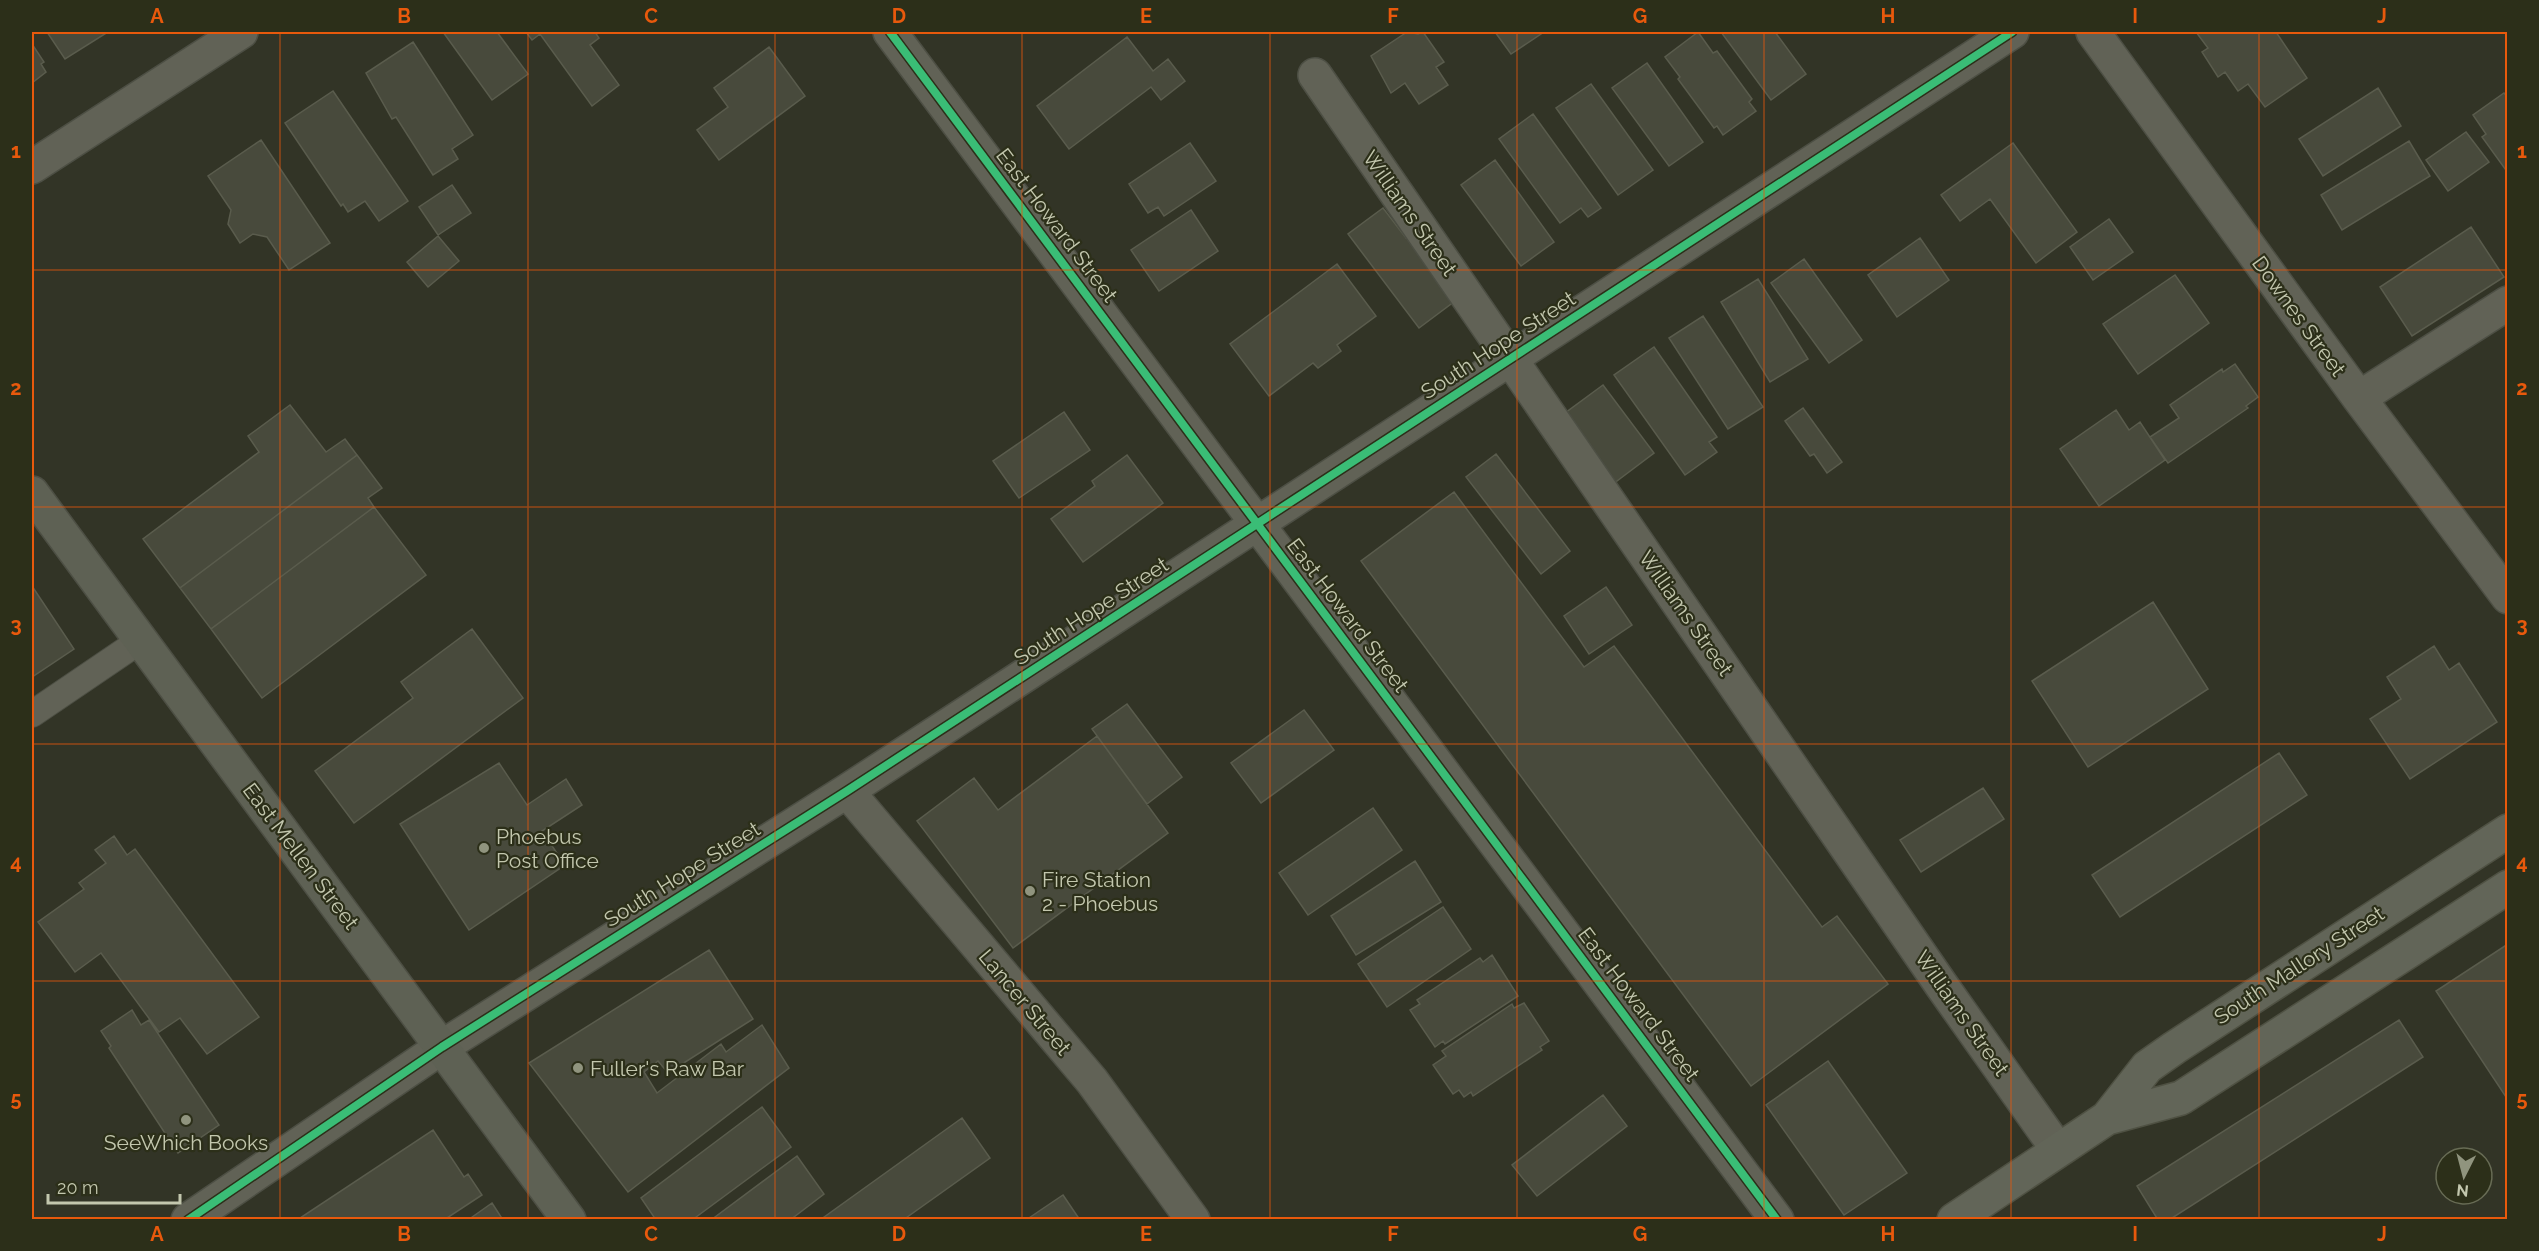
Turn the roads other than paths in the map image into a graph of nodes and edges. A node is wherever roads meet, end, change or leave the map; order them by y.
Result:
1 (242, 32) edge
2 (890, 32) edge
3 (2012, 32) edge
4 (2093, 32) edge
5 (1315, 75) dead end
6 (32, 167) edge
7 (2508, 303) edge
8 (1510, 358) junction
9 (2359, 398) junction
10 (32, 493) edge
11 (1258, 524) junction
12 (2508, 597) edge
13 (141, 640) junction
14 (32, 714) edge
15 (847, 791) junction
16 (2508, 831) edge
17 (2508, 887) edge
18 (442, 1047) junction
19 (2107, 1118) junction
20 (2058, 1150) junction
21 (188, 1220) edge
22 (569, 1220) edge
23 (1193, 1220) edge
24 (1777, 1220) edge
25 (1954, 1220) edge

1 - 6 street
2 - 11 street, East Howard Street
3 - 8 street, South Hope Street
4 - 9 street, Downes Street
5 - 8 street, Williams Street
7 - 9 street
8 - 11 street, South Hope Street
8 - 20 street, Williams Street
9 - 12 street, Downes Street
10 - 13 main road, East Mellen Street
11 - 15 street, South Hope Street
11 - 24 street, East Howard Street
13 - 14 lane
13 - 18 main road, East Mellen Street
15 - 18 street, South Hope Street
15 - 23 street, Lancer Street
16 - 19 main road, South Mallory Street
17 - 19 main road, South Mallory Street
18 - 21 street, South Hope Street
18 - 22 main road, East Mellen Street
19 - 20 main road, South Mallory Street
20 - 25 main road, South Mallory Street

